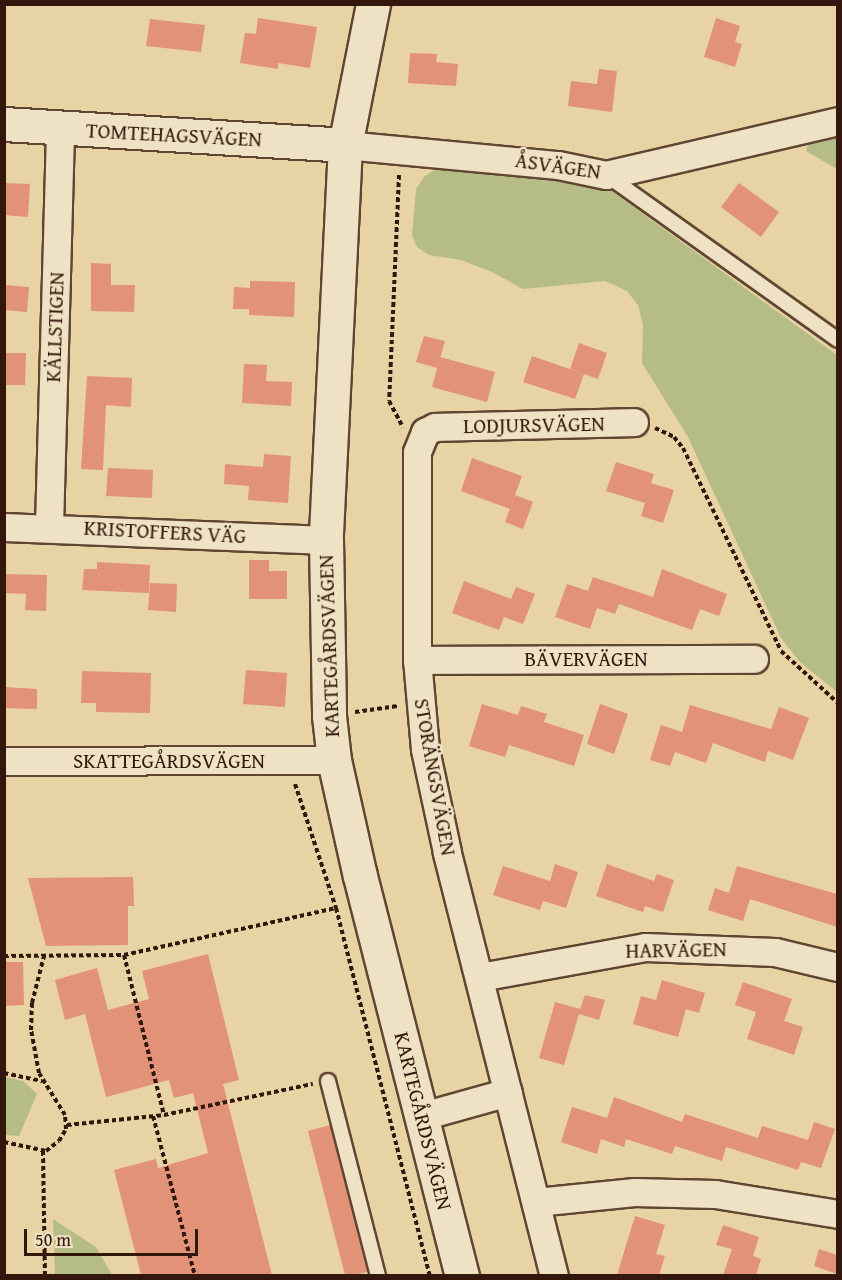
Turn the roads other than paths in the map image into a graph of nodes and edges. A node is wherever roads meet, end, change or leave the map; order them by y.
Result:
1 (374, 4) edge
2 (837, 121) edge
3 (4, 124) edge
4 (60, 129) junction
5 (345, 145) junction
6 (606, 175) junction
7 (837, 340) edge
8 (634, 422) road end
9 (427, 434) joint
10 (49, 526) junction
11 (4, 527) edge
12 (326, 540) junction
13 (754, 658) dead end
14 (417, 660) junction
15 (334, 760) junction
16 (4, 761) edge
17 (837, 967) edge
18 (480, 977) junction
19 (328, 1081) road end
20 (508, 1092) junction
21 (422, 1116) junction
22 (536, 1202) junction
23 (837, 1214) edge
24 (378, 1275) edge
25 (462, 1275) edge
26 (555, 1275) edge

1 - 5 street, KARTEGÅRDSVÄGEN
2 - 6 street, ÅSVÄGEN
3 - 4 street, TOMTEHAGSVÄGEN
4 - 5 street, TOMTEHAGSVÄGEN
4 - 10 street, KÄLLSTIGEN
5 - 6 street, ÅSVÄGEN
5 - 12 street, KARTEGÅRDSVÄGEN
6 - 7 lane
8 - 9 street, LODJURSVÄGEN
9 - 14 street, STORÄNGSVÄGEN
10 - 11 street, KRISTOFFERS VÄG
10 - 12 street, KRISTOFFERS VÄG
12 - 15 street, KARTEGÅRDSVÄGEN
13 - 14 street, BÄVERVÄGEN
14 - 18 street, STORÄNGSVÄGEN
15 - 16 street, SKATTEGÅRDSVÄGEN
15 - 21 street, KARTEGÅRDSVÄGEN
17 - 18 street, HARVÄGEN
18 - 20 street, STORÄNGSVÄGEN
19 - 24 lane
20 - 21 street
20 - 22 street, STORÄNGSVÄGEN
21 - 25 street, KARTEGÅRDSVÄGEN
22 - 23 street
22 - 26 street, STORÄNGSVÄGEN

